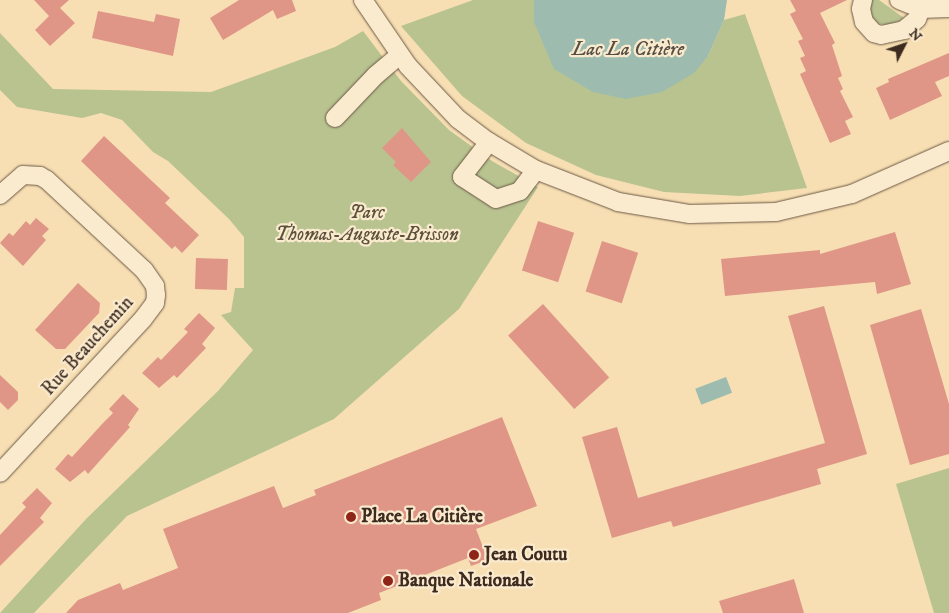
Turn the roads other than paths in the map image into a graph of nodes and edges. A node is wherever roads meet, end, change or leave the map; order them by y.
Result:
1 (363, 0) edge
2 (863, 0) edge
3 (899, 0) edge
4 (949, 8) edge
5 (921, 9) junction
6 (399, 56) junction
7 (335, 118) dead end
8 (488, 142) junction
9 (949, 151) edge
10 (536, 170) junction
11 (0, 195) edge
12 (0, 473) edge

1 - 6 street
2 - 5 street
3 - 5 street
4 - 5 street
6 - 7 street
6 - 8 street
8 - 10 street
8 - 10 street
9 - 10 street
11 - 12 street, Rue Beauchemin

